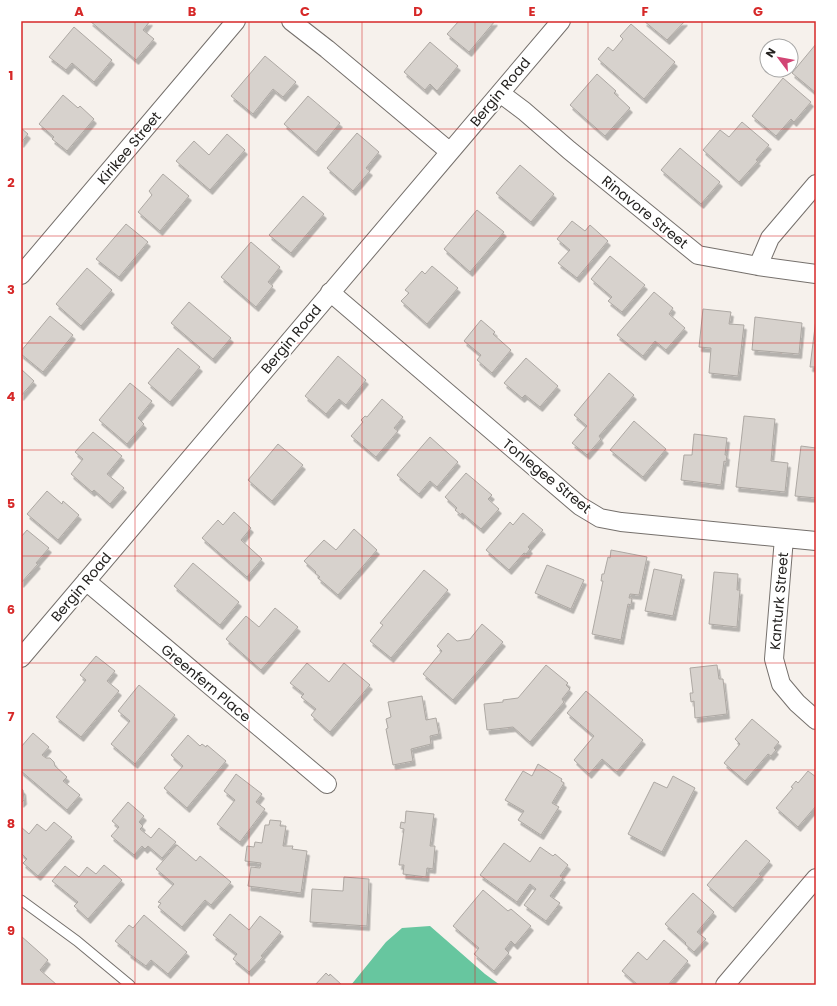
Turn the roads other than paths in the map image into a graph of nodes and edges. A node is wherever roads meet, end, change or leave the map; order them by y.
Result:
1 (236, 21) edge
2 (291, 21) edge
3 (561, 21) edge
4 (500, 94) junction
5 (450, 152) junction
6 (816, 184) edge
7 (758, 266) junction
8 (816, 274) edge
9 (21, 275) edge
10 (330, 292) junction
11 (784, 538) junction
12 (816, 541) edge
13 (86, 581) junction
14 (21, 658) edge
15 (816, 720) edge
16 (327, 784) dead end
17 (816, 878) edge
18 (21, 900) edge
19 (130, 985) edge
20 (725, 985) edge

1 - 9 street, Kirikee Street
2 - 5 street
3 - 4 street, Bergin Road
4 - 5 street, Bergin Road
4 - 7 street, Rinavore Street
5 - 10 street, Bergin Road
6 - 7 street
7 - 8 street, Rinavore Street
10 - 11 street, Tonlegee Street
10 - 13 street, Bergin Road
11 - 12 street, Tonlegee Street
11 - 15 street, Kanturk Street
13 - 14 street, Bergin Road
13 - 16 street, Greenfern Place
17 - 20 street
18 - 19 lane

